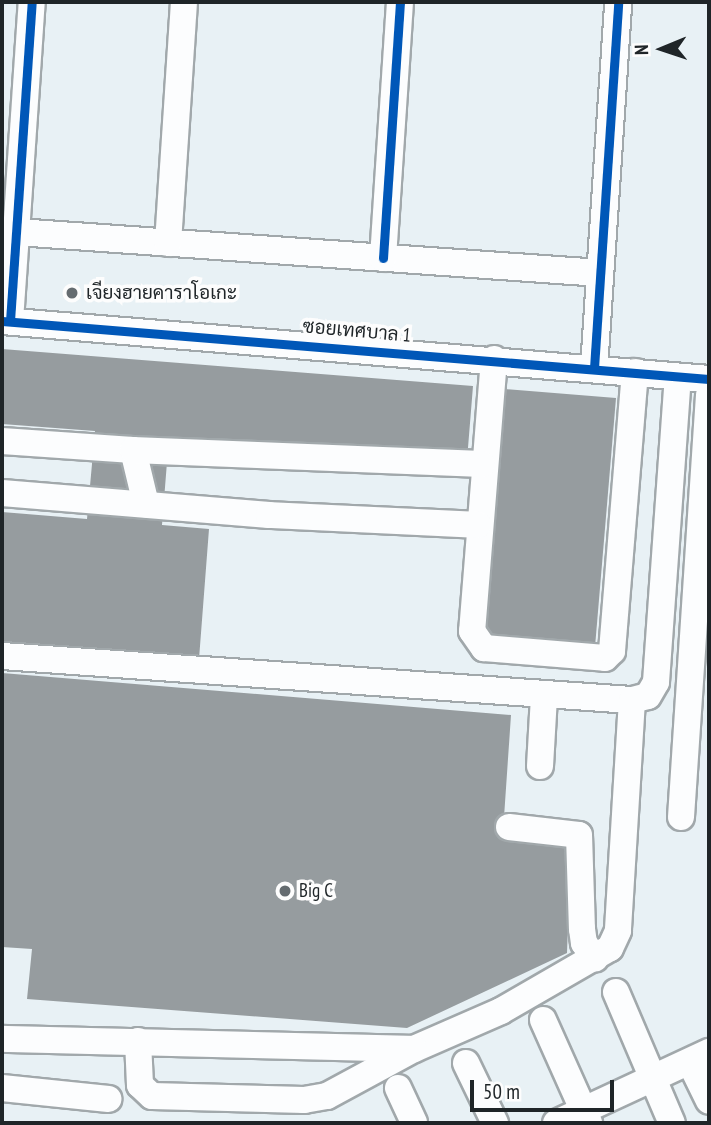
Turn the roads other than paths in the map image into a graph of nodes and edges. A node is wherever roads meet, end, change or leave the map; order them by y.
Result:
1 (32, 2) edge
2 (184, 2) edge
3 (400, 2) edge
4 (618, 2) edge
5 (11, 178) edge
6 (17, 232) junction
7 (168, 243) junction
8 (383, 258) junction
9 (600, 273) junction
10 (6, 321) edge
11 (494, 359) junction
12 (594, 368) junction
13 (635, 372) junction
14 (678, 377) junction
15 (709, 379) edge
16 (709, 395) edge
17 (2, 441) edge
18 (133, 450) junction
19 (482, 464) junction
20 (2, 494) edge
21 (706, 502) edge
22 (146, 504) junction
23 (478, 525) junction
24 (2, 656) edge
25 (544, 696) junction
26 (632, 700) junction
27 (540, 766) dead end
28 (681, 817) dead end
29 (509, 827) dead end
30 (595, 958) junction
31 (616, 992) dead end
32 (543, 1020) dead end
33 (2, 1039) edge
34 (138, 1041) junction
35 (414, 1049) junction
36 (700, 1057) edge
37 (466, 1063) dead end
38 (652, 1079) junction
39 (2, 1088) edge
40 (398, 1088) dead end
41 (108, 1099) dead end
42 (709, 1101) edge
43 (586, 1118) edge
44 (414, 1123) edge
45 (495, 1123) edge
46 (556, 1123) edge
47 (672, 1123) edge

1 - 5 street
2 - 7 street
3 - 8 street
4 - 9 street
5 - 6 street
6 - 7 street
6 - 10 street
7 - 8 street
8 - 9 street
9 - 12 street
10 - 11 street, ซอยเทศบาล 1
11 - 12 street, ซอยเทศบาล 1
11 - 19 street
12 - 13 street, ซอยเทศบาล 1
13 - 14 street, ซอยเทศบาล 1
13 - 23 street
14 - 15 street, ซอยเทศบาล 1
14 - 26 street
16 - 21 street
17 - 18 street
18 - 19 street
18 - 22 street
19 - 23 street
20 - 22 street
21 - 28 street
22 - 23 street
24 - 25 street
25 - 26 street
25 - 27 street
26 - 30 street
29 - 30 street
30 - 35 street
31 - 38 street
32 - 43 street
33 - 34 street
34 - 35 street
34 - 35 street
36 - 38 street
36 - 42 street
37 - 45 street
38 - 43 street
38 - 47 street
39 - 41 street
40 - 44 street
43 - 46 street

